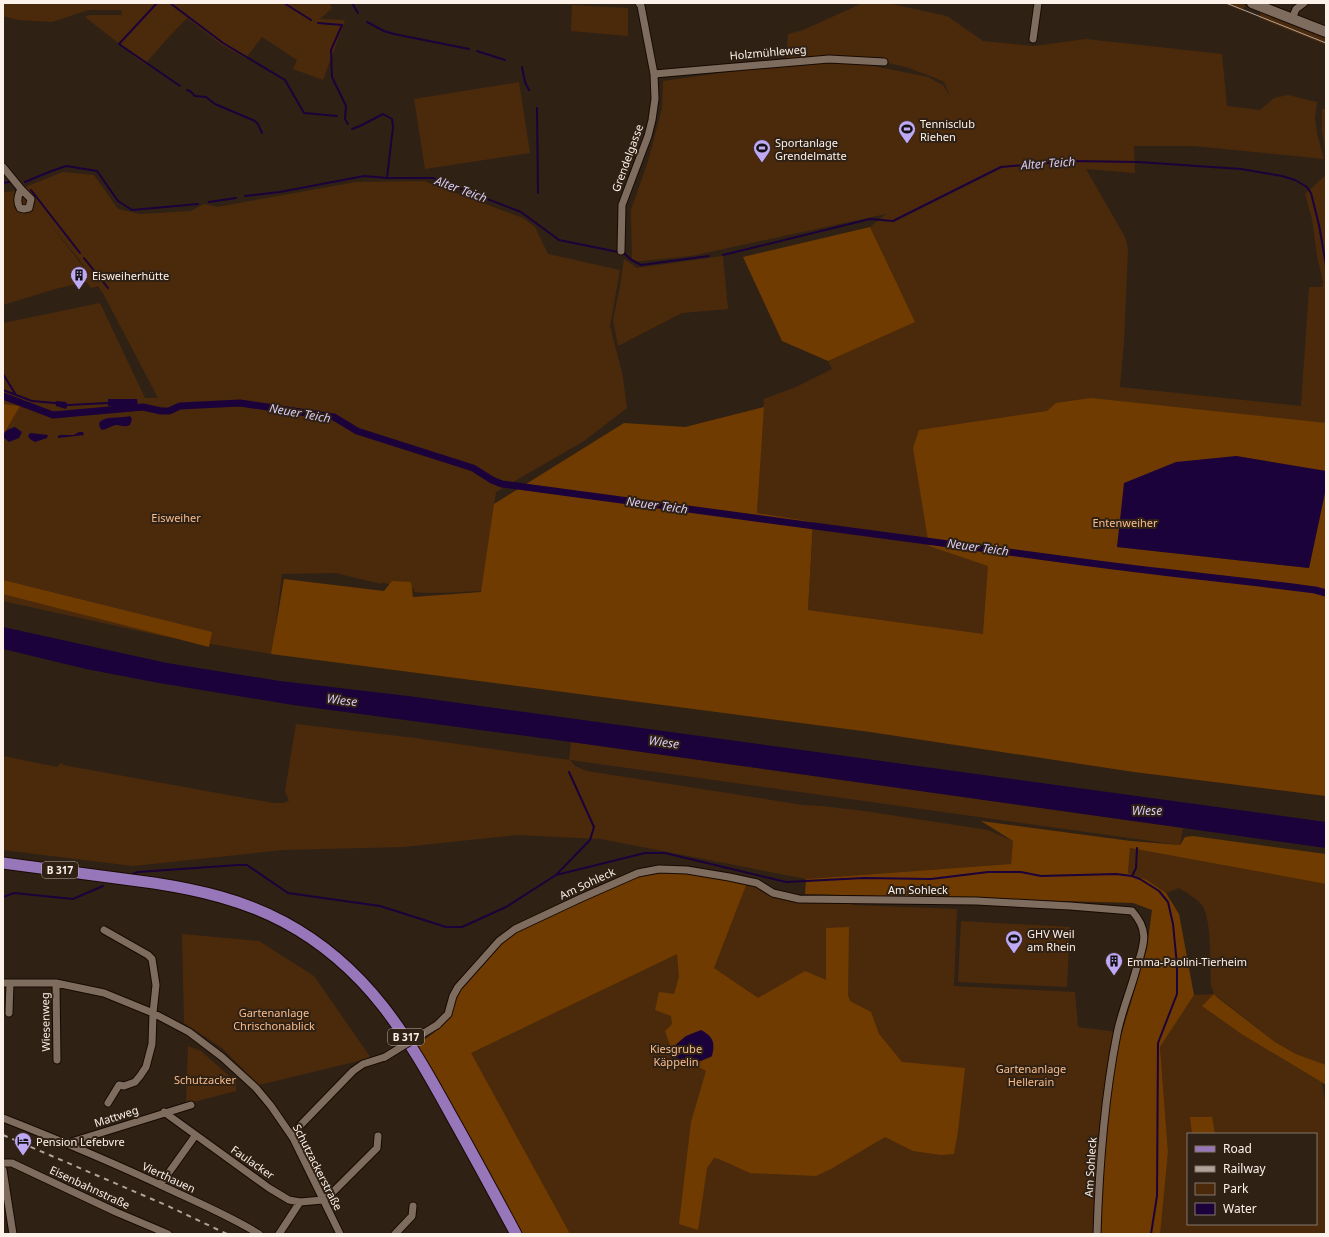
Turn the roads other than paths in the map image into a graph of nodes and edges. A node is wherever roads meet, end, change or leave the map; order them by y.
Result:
1 (639, 3) edge
2 (1038, 3) edge
3 (1253, 3) edge
4 (1304, 3) edge
5 (1292, 19) junction
6 (1326, 32) edge
7 (1033, 39) dead end
8 (884, 62) dead end
9 (654, 74) junction
10 (3, 167) edge
11 (21, 189) dead end
12 (621, 251) dead end
13 (3, 863) edge
14 (104, 930) dead end
15 (6, 982) edge
16 (56, 983) junction
17 (9, 1013) dead end
18 (152, 1013) junction
19 (57, 1060) dead end
20 (108, 1103) dead end
21 (191, 1105) dead end
22 (164, 1112) junction
23 (3, 1118) edge
24 (291, 1134) junction
25 (195, 1136) junction
26 (378, 1136) dead end
27 (68, 1143) junction
28 (3, 1163) edge
29 (3, 1170) edge
30 (160, 1185) junction
31 (323, 1200) junction
32 (300, 1202) junction
33 (413, 1206) dead end
34 (13, 1234) edge
35 (168, 1234) edge
36 (258, 1234) edge
37 (279, 1234) edge
38 (340, 1234) edge
39 (395, 1234) edge
40 (516, 1234) edge
41 (1097, 1234) edge

1 - 9 street, Grendelgasse
2 - 7 street
3 - 5 main road
4 - 5 street
5 - 6 main road
8 - 9 street, Holzmühleweg
9 - 12 street, Grendelgasse
10 - 11 street
13 - 40 main road, B 317
14 - 18 street
15 - 16 street, Schutzackerstraße
15 - 17 street
16 - 18 street, Schutzackerstraße
16 - 19 street, Wiesenweg
18 - 20 street
18 - 24 street, Schutzackerstraße
21 - 22 street, Mattweg
22 - 25 street, Faulacker
22 - 27 street, Mattweg
23 - 27 street
24 - 31 street, Schutzackerstraße
24 - 41 street, Am Sohleck, bridge
25 - 30 street
25 - 32 street, Faulacker
26 - 31 street
27 - 30 street, Vierthauen
28 - 35 street, Eisenbahnstraße
29 - 34 street
30 - 36 street, Vierthauen
31 - 32 street, Faulacker
31 - 38 street, Schutzackerstraße
32 - 37 street
33 - 39 street

